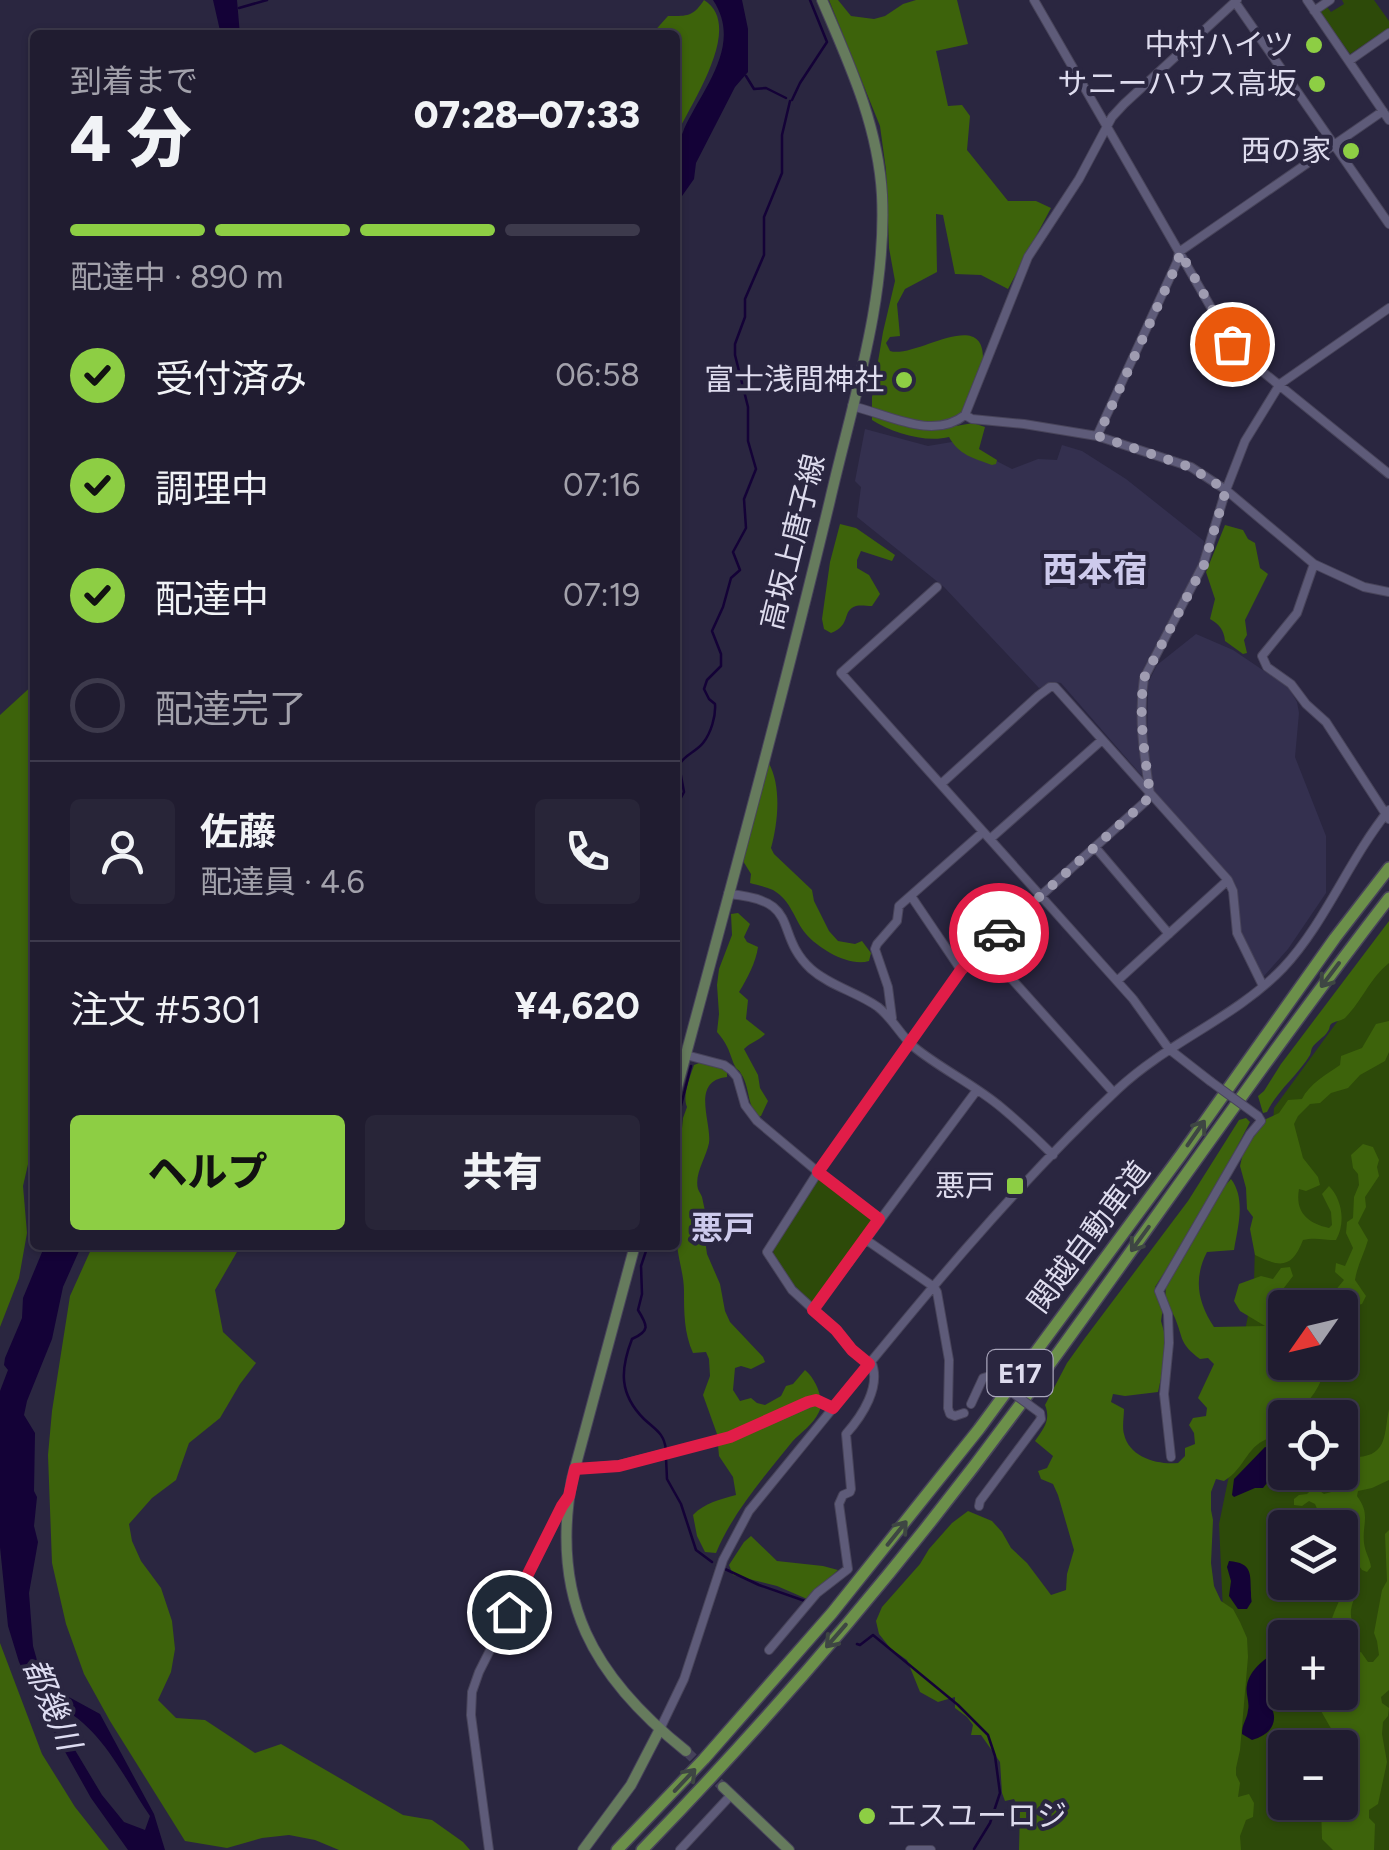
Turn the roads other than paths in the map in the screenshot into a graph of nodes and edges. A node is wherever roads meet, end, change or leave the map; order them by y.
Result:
1 (822, 0) edge
2 (1034, 0) edge
3 (1307, 0) edge
4 (1330, 0) edge
5 (1236, 1) edge
6 (1314, 11) junction
7 (1389, 33) edge
8 (1349, 61) junction
9 (1383, 111) junction
10 (1389, 120) edge
11 (1108, 126) junction
12 (1334, 144) junction
13 (1389, 224) edge
14 (1180, 252) junction
15 (1389, 308) edge
16 (1280, 384) junction
17 (852, 406) junction
18 (965, 415) junction
19 (1098, 436) junction
20 (1389, 474) edge
21 (1226, 490) junction
22 (1314, 564) junction
23 (936, 588) dead end
24 (1389, 592) edge
25 (1102, 740) junction
26 (941, 784) junction
27 (1150, 794) junction
28 (1388, 815) edge
29 (987, 836) junction
30 (1095, 847) junction
31 (1389, 868) edge
32 (1228, 880) junction
33 (728, 894) junction
34 (911, 896) junction
35 (1040, 897) junction
36 (1389, 898) edge
37 (1170, 934) junction
38 (983, 947) junction
39 (961, 970) junction
40 (1117, 981) junction
41 (1263, 986) junction
42 (892, 1018) junction
43 (909, 1043) junction
44 (1169, 1049) junction
45 (686, 1055) junction
46 (680, 1077) edge
47 (977, 1090) junction
48 (1114, 1093) junction
49 (1053, 1155) junction
50 (818, 1172) junction
51 (879, 1219) junction
52 (865, 1238) junction
53 (633, 1250) edge
54 (934, 1288) junction
55 (813, 1310) junction
56 (870, 1362) junction
57 (971, 1404) dead end
58 (833, 1408) junction
59 (964, 1413) dead end
60 (1171, 1457) dead end
61 (575, 1469) junction
62 (569, 1496) junction
63 (979, 1506) dead end
64 (769, 1650) dead end
65 (660, 1729) junction
66 (686, 1752) tunnel mouth
67 (727, 1791) joint
68 (489, 1850) edge
69 (582, 1850) edge
70 (617, 1850) edge
71 (642, 1850) edge
72 (680, 1850) edge
73 (789, 1850) edge
74 (910, 1850) edge
75 (932, 1850) edge

1 - 17 main road, 高坂上唐子線
2 - 11 street
3 - 6 street
4 - 6 street
5 - 11 street
5 - 12 street
6 - 8 street
7 - 8 street
8 - 9 street
9 - 10 street
9 - 12 street
11 - 14 street
11 - 18 street
12 - 13 street
12 - 14 street
14 - 16 street
14 - 19 street
15 - 16 street
16 - 20 street
16 - 21 street
17 - 18 street
17 - 33 main road, 高坂上唐子線
18 - 19 street
19 - 21 street
21 - 22 street
21 - 27 street
22 - 24 street
22 - 28 street
23 - 26 street
25 - 26 street
25 - 27 street
25 - 29 street
26 - 29 street
27 - 30 street
27 - 32 street
28 - 41 street
29 - 34 street
29 - 35 street
30 - 35 street
30 - 37 street
70 -> 31 highway, 関越自動車道 / E17
32 - 37 street
32 - 41 street
33 - 42 street
33 - 45 main road, 高坂上唐子線
34 - 39 street
34 - 42 street
35 - 38 street
35 - 40 street
36 -> 71 highway, 関越自動車道 / E17
37 - 40 street
38 - 39 street
38 - 48 street
39 - 43 street
40 - 44 street
41 - 44 street
42 - 43 street
43 - 47 street
43 - 50 street
44 - 48 street
44 - 60 street, bridge
45 - 46 main road, 高坂上唐子線
45 - 50 street
47 - 49 street
47 - 51 street
48 - 49 street
49 - 54 street
50 - 51 street
50 - 55 street
51 - 52 street
52 - 54 street
52 - 55 street
53 - 61 main road
54 - 56 street
54 - 59 street
55 - 56 street
56 - 58 street
56 - 64 street
57 - 63 street, bridge
58 - 61 street
58 - 65 street
61 - 62 main road
62 - 65 main road
62 - 68 street
65 - 66 main road
65 - 69 main road
67 - 72 street
67 - 73 main road
74 - 75 street

